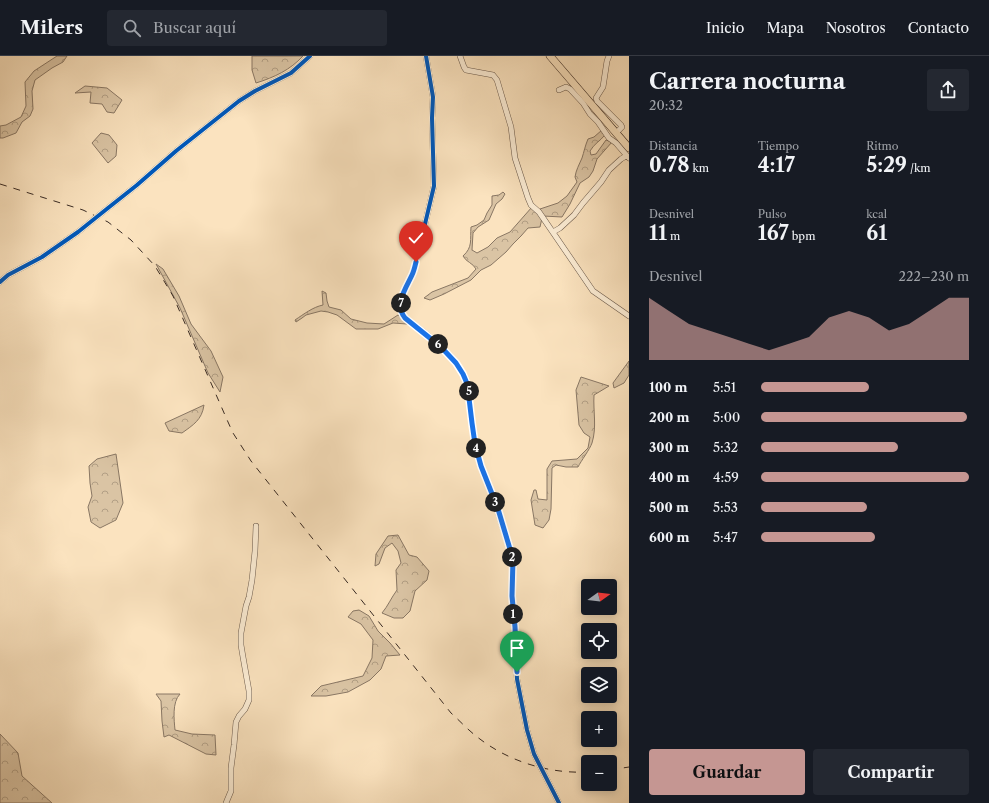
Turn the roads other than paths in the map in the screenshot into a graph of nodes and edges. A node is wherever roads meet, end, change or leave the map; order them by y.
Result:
1 (310, 56) edge
2 (426, 56) edge
3 (460, 56) edge
4 (550, 56) edge
5 (609, 56) edge
6 (559, 90) dead end
7 (619, 130) dead end
8 (614, 134) dead end
9 (609, 138) junction
10 (629, 148) edge
11 (628, 157) edge
12 (553, 232) junction
13 (0, 282) edge
14 (629, 316) edge
15 (256, 526) dead end
16 (226, 803) edge
17 (559, 803) edge

1 - 13 street
2 - 17 street
3 - 12 street
4 - 10 main road
5 - 7 street
6 - 9 street
8 - 9 street
9 - 11 street
11 - 12 street
12 - 14 street
15 - 16 street

